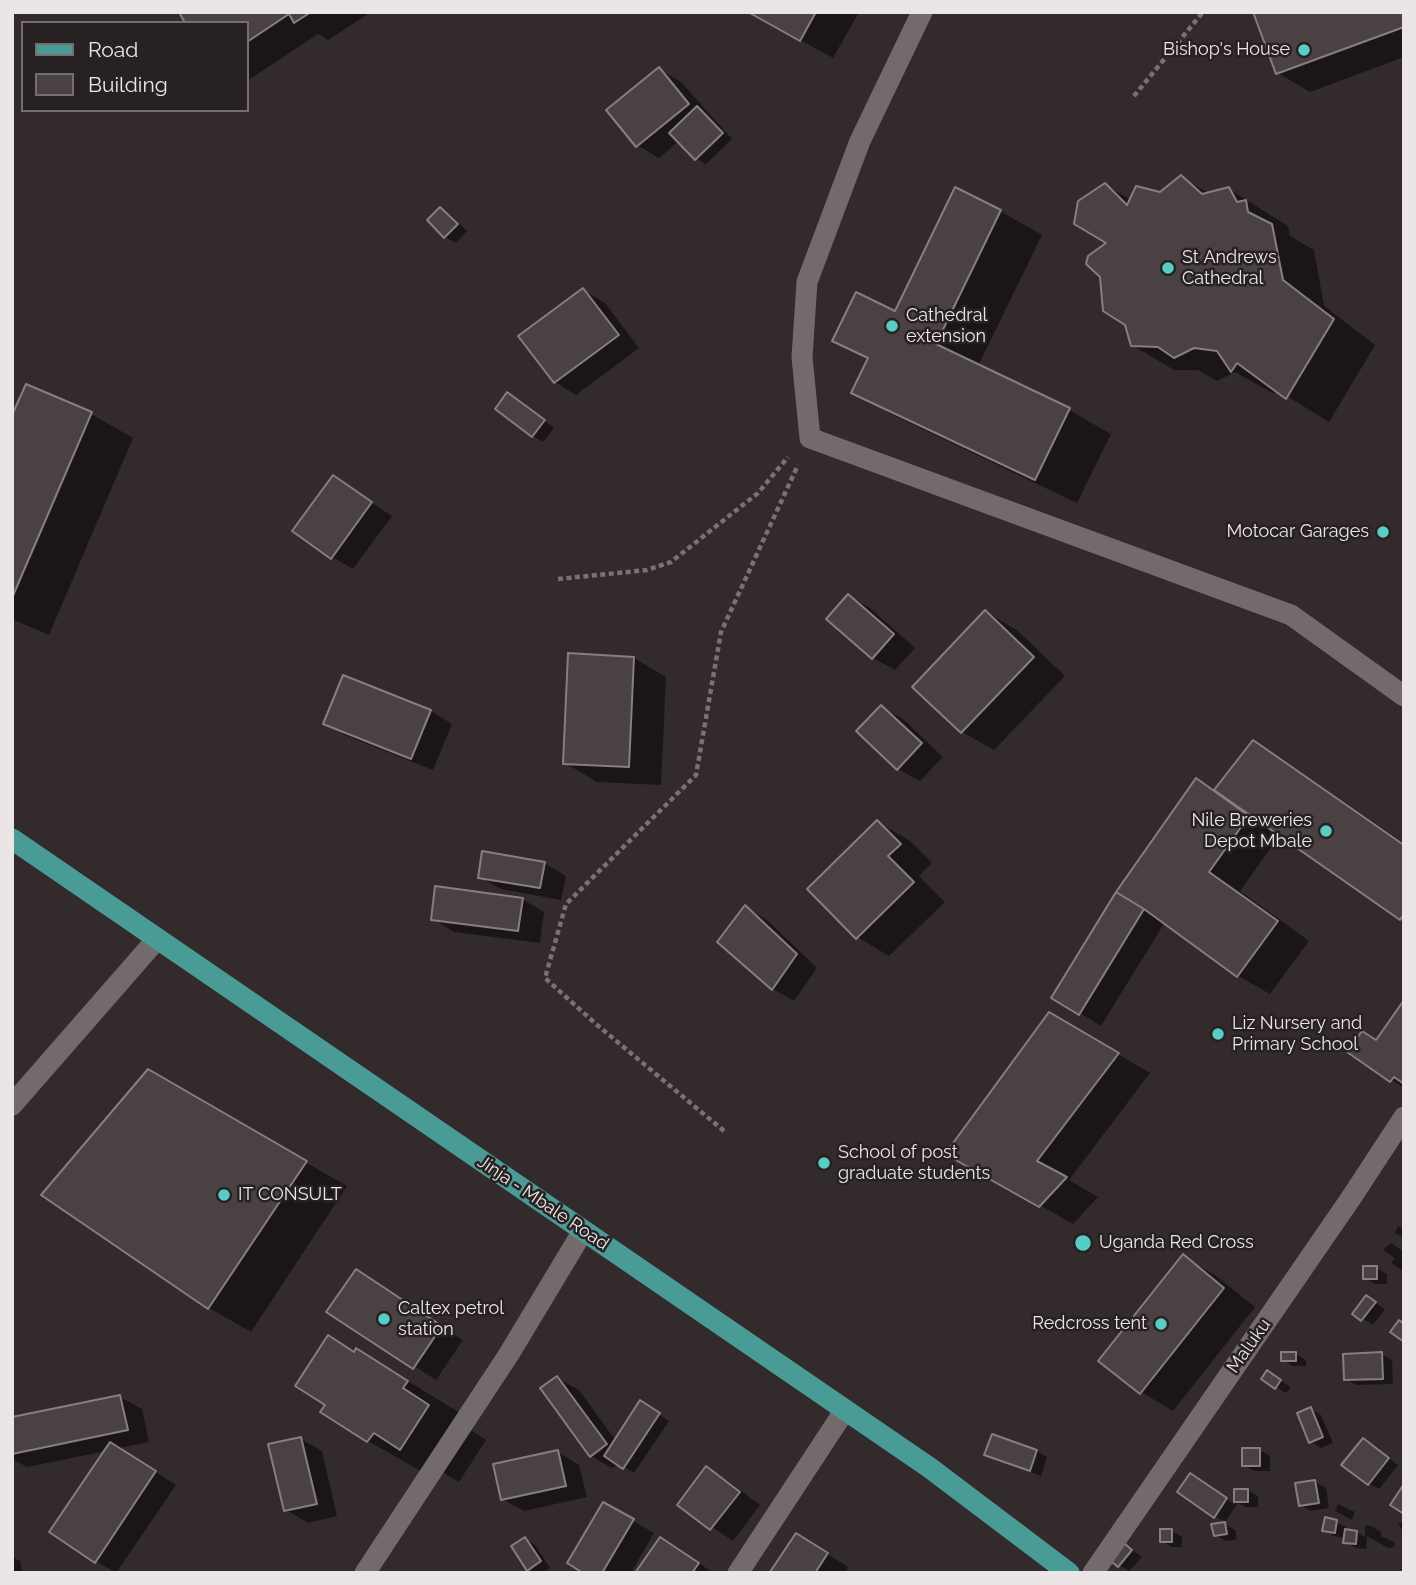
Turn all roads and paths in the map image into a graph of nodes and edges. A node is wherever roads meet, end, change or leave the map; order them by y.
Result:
1 (922, 12) edge
2 (1203, 12) edge
3 (1134, 96) dead end
4 (810, 438) junction
5 (558, 579) dead end
6 (1404, 696) edge
7 (12, 839) edge
8 (157, 939) junction
9 (12, 1105) edge
10 (1404, 1117) edge
11 (724, 1131) dead end
12 (583, 1231) junction
13 (845, 1410) junction
14 (365, 1573) edge
15 (738, 1573) edge
16 (1069, 1573) edge
17 (1093, 1573) edge

1 - 4 street
2 - 3 path
4 - 5 path
4 - 6 street
4 - 11 path
7 - 8 main road, Jinja - Mbale Road
8 - 9 street
8 - 12 main road, Jinja - Mbale Road
10 - 17 street, Maluku
12 - 13 main road, Jinja - Mbale Road
12 - 14 street
13 - 15 street
13 - 16 main road, Jinja - Mbale Road

